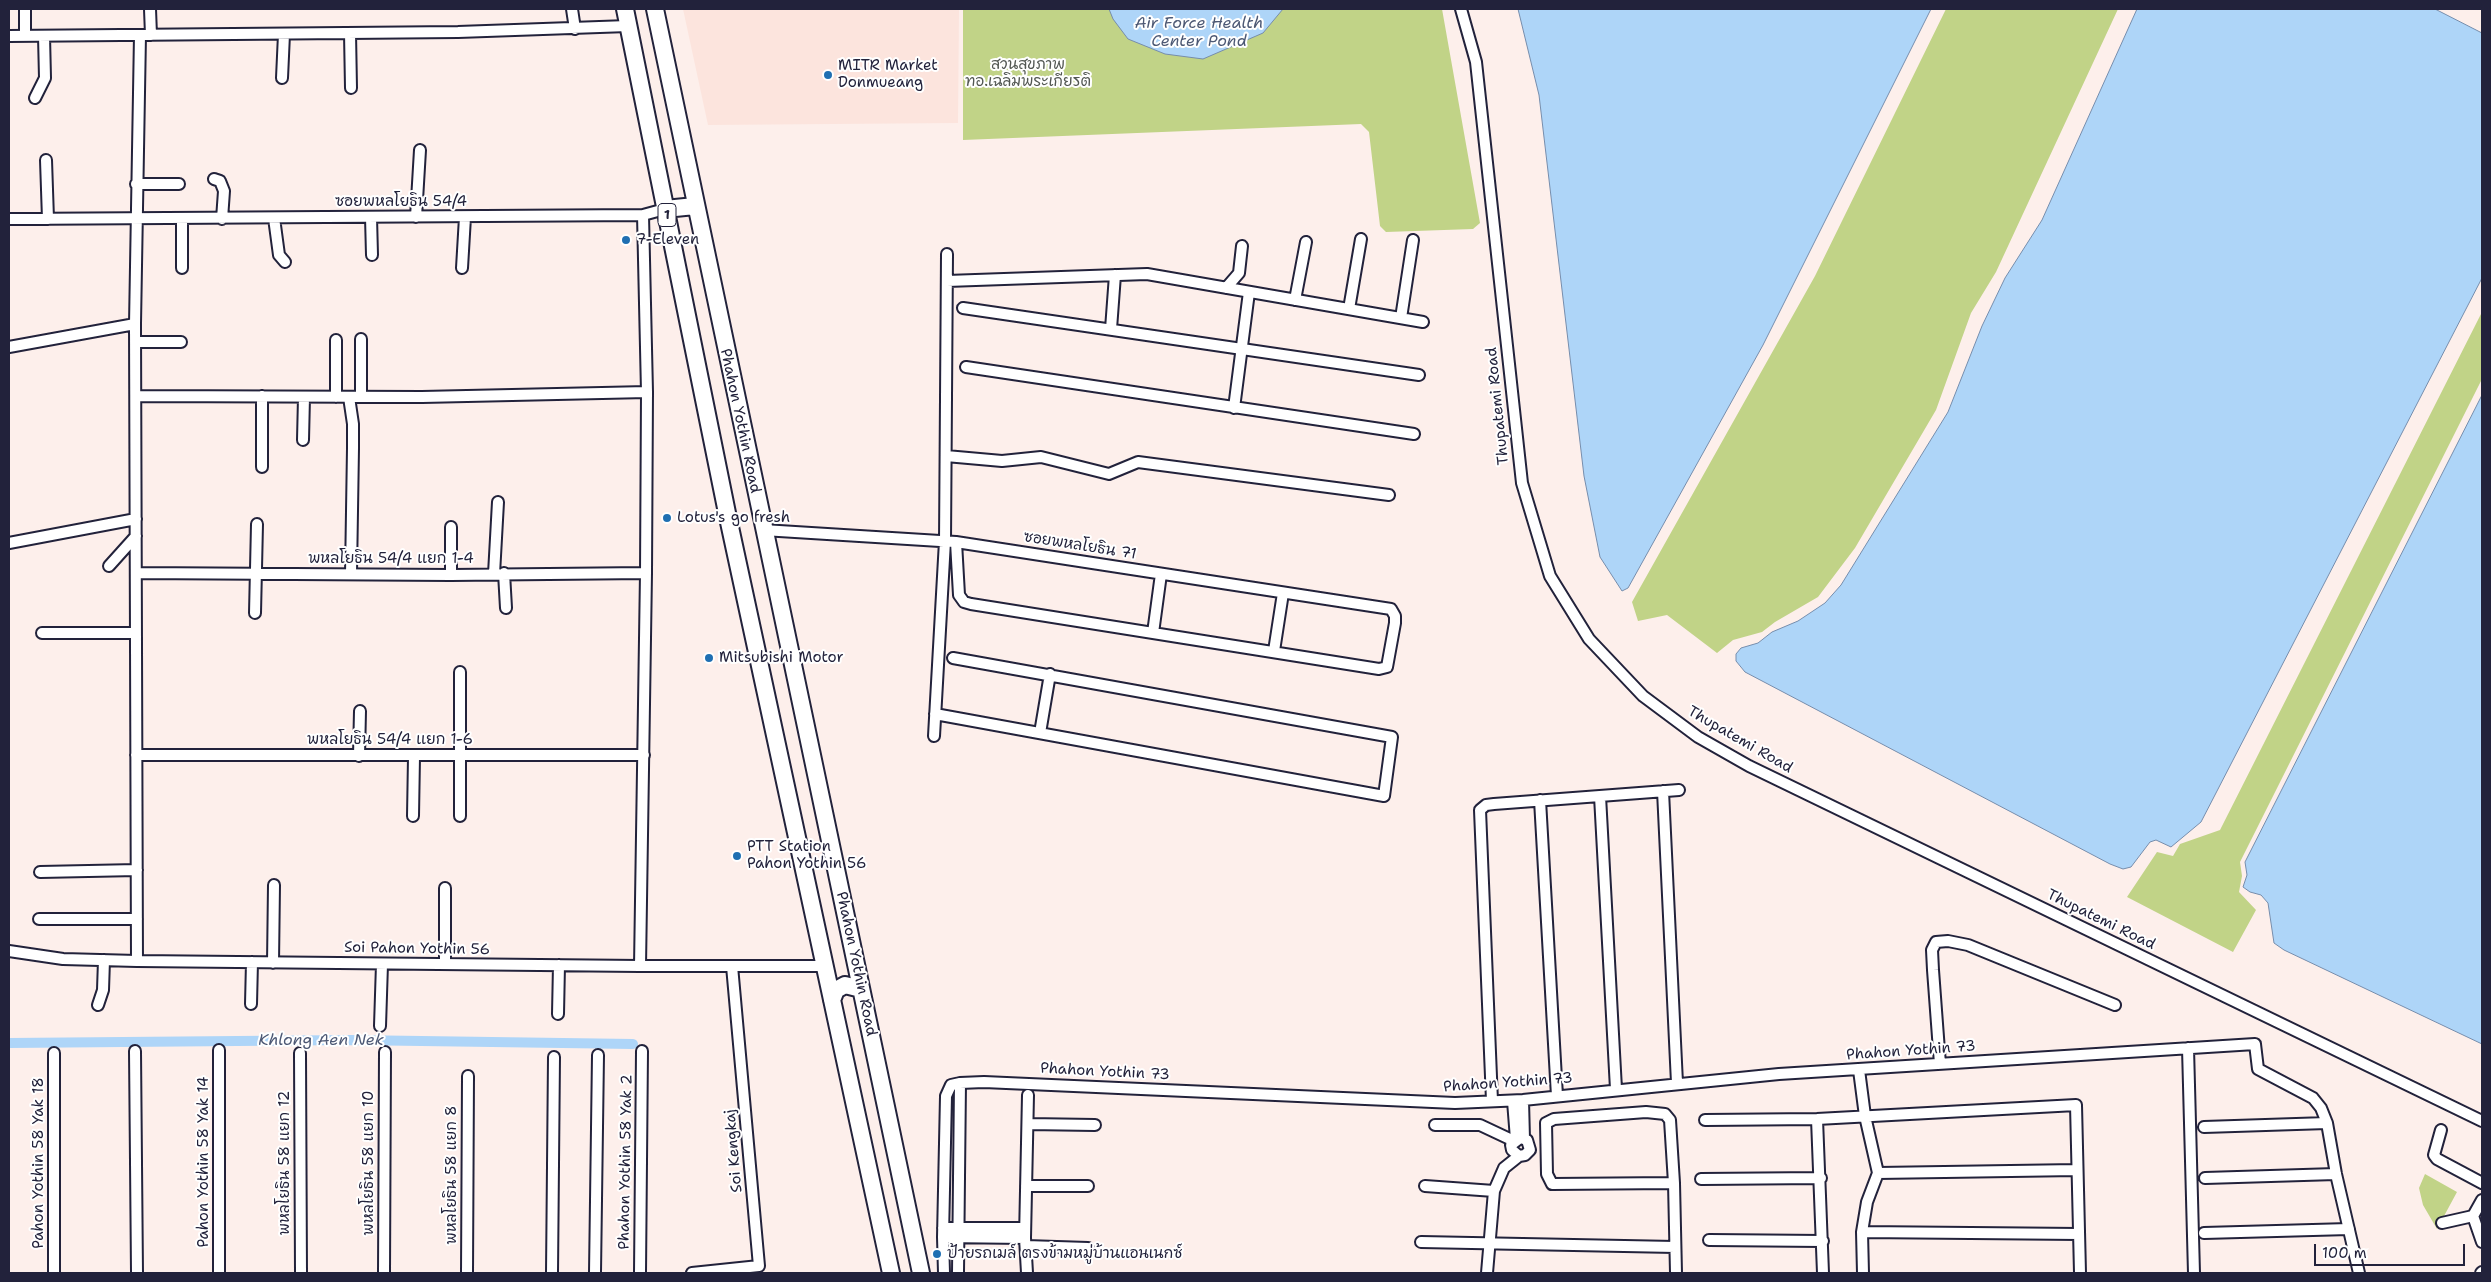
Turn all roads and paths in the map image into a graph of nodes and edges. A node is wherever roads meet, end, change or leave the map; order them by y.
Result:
1 (25, 9) edge
2 (150, 9) edge
3 (572, 9) edge
4 (625, 9) edge
5 (636, 9) edge
6 (655, 9) edge
7 (1461, 9) edge
8 (628, 26) junction
9 (575, 29) junction
10 (350, 33) junction
11 (284, 34) junction
12 (140, 35) junction
13 (151, 35) junction
14 (9, 36) edge
15 (25, 36) junction
16 (44, 36) junction
17 (638, 74) junction
18 (282, 78) dead end
19 (351, 88) dead end
20 (35, 98) dead end
21 (420, 150) dead end
22 (46, 160) dead end
23 (214, 178) dead end
24 (136, 184) junction
25 (179, 184) dead end
26 (695, 206) junction
27 (665, 209) junction
28 (642, 215) junction
29 (371, 217) junction
30 (416, 217) junction
31 (465, 217) junction
32 (274, 218) junction
33 (9, 219) edge
34 (48, 219) junction
35 (137, 219) junction
36 (182, 219) junction
37 (222, 219) junction
38 (1361, 239) dead end
39 (1413, 240) dead end
40 (1306, 242) dead end
41 (1242, 246) dead end
42 (947, 254) dead end
43 (372, 255) dead end
44 (285, 262) dead end
45 (182, 268) dead end
46 (462, 268) dead end
47 (1115, 275) junction
48 (947, 281) junction
49 (1226, 288) junction
50 (1250, 292) junction
51 (1294, 300) junction
52 (963, 308) dead end
53 (1350, 309) junction
54 (1401, 318) junction
55 (1422, 322) dead end
56 (136, 324) junction
57 (1110, 329) junction
58 (361, 339) dead end
59 (336, 340) dead end
60 (136, 342) junction
61 (180, 342) dead end
62 (9, 347) edge
63 (1242, 348) junction
64 (966, 367) dead end
65 (1419, 375) dead end
66 (647, 392) junction
67 (136, 396) junction
68 (262, 396) junction
69 (304, 396) junction
70 (336, 397) junction
71 (349, 397) junction
72 (360, 397) junction
73 (1234, 408) junction
74 (1414, 434) dead end
75 (303, 440) dead end
76 (946, 456) junction
77 (262, 467) dead end
78 (1389, 495) dead end
79 (498, 502) dead end
80 (136, 519) junction
81 (257, 524) dead end
82 (451, 527) dead end
83 (763, 530) junction
84 (136, 536) junction
85 (950, 542) junction
86 (9, 543) edge
87 (109, 566) dead end
88 (136, 572) junction
89 (254, 573) junction
90 (499, 573) junction
91 (646, 573) junction
92 (351, 574) junction
93 (1161, 574) junction
94 (451, 575) junction
95 (1283, 593) junction
96 (506, 608) dead end
97 (255, 612) dead end
98 (42, 633) dead end
99 (136, 633) junction
100 (1153, 633) junction
101 (1274, 651) junction
102 (953, 658) dead end
103 (460, 672) dead end
104 (1050, 674) junction
105 (360, 711) dead end
106 (935, 714) junction
107 (1040, 733) junction
108 (934, 736) dead end
109 (136, 754) junction
110 (461, 755) junction
111 (359, 756) junction
112 (644, 756) junction
113 (414, 757) junction
114 (1679, 790) dead end
115 (1663, 791) junction
116 (1600, 796) junction
117 (1540, 800) junction
118 (413, 816) dead end
119 (460, 816) dead end
120 (137, 870) junction
121 (40, 872) dead end
122 (274, 885) dead end
123 (445, 888) dead end
124 (39, 919) dead end
125 (137, 919) junction
126 (9, 952) edge
127 (104, 960) junction
128 (137, 961) junction
129 (252, 962) junction
130 (273, 963) junction
131 (382, 964) junction
132 (444, 964) junction
133 (559, 966) junction
134 (640, 966) junction
135 (732, 966) junction
136 (825, 966) junction
137 (861, 989) junction
138 (832, 1000) junction
139 (251, 1004) dead end
140 (98, 1005) dead end
141 (2115, 1005) dead end
142 (558, 1014) dead end
143 (380, 1026) dead end
144 (2188, 1048) junction
145 (218, 1050) dead end
146 (135, 1051) dead end
147 (642, 1051) dead end
148 (385, 1052) dead end
149 (54, 1053) dead end
150 (300, 1053) dead end
151 (598, 1055) dead end
152 (554, 1057) dead end
153 (1940, 1064) junction
154 (1859, 1070) junction
155 (468, 1076) dead end
156 (960, 1083) junction
157 (1677, 1083) junction
158 (1616, 1089) junction
159 (1028, 1094) dead end
160 (1556, 1096) junction
161 (1518, 1100) junction
162 (1492, 1102) junction
163 (1865, 1116) junction
164 (1818, 1119) junction
165 (1705, 1120) dead end
166 (2482, 1121) edge
167 (2327, 1123) junction
168 (1028, 1124) junction
169 (1095, 1125) dead end
170 (1434, 1126) dead end
171 (2204, 1127) dead end
172 (2441, 1130) dead end
173 (1518, 1139) junction
174 (1546, 1146) junction
175 (1530, 1150) junction
176 (1519, 1156) junction
177 (2077, 1170) junction
178 (1878, 1173) junction
179 (2336, 1174) junction
180 (1821, 1178) junction
181 (2205, 1178) dead end
182 (1701, 1179) dead end
183 (1674, 1183) junction
184 (2482, 1183) edge
185 (1026, 1186) junction
186 (1088, 1186) dead end
187 (1425, 1186) dead end
188 (1494, 1191) junction
189 (2482, 1200) edge
190 (2474, 1216) junction
191 (2442, 1224) dead end
192 (2349, 1229) junction
193 (1862, 1232) junction
194 (943, 1233) junction
195 (959, 1233) junction
196 (2204, 1233) dead end
197 (2079, 1234) junction
198 (1025, 1237) junction
199 (1708, 1240) dead end
200 (1823, 1241) junction
201 (1421, 1242) dead end
202 (2482, 1242) edge
203 (1490, 1245) junction
204 (1675, 1247) junction
205 (1088, 1248) dead end
206 (54, 1273) edge
207 (137, 1273) edge
208 (219, 1273) edge
209 (301, 1273) edge
210 (384, 1273) edge
211 (467, 1273) edge
212 (552, 1273) edge
213 (595, 1273) edge
214 (640, 1273) edge
215 (692, 1273) edge
216 (890, 1273) edge
217 (921, 1273) edge
218 (944, 1273) edge
219 (958, 1273) edge
220 (1027, 1273) edge
221 (1487, 1273) edge
222 (1676, 1273) edge
223 (1824, 1273) edge
224 (1863, 1273) edge
225 (2080, 1273) edge
226 (2194, 1273) edge
227 (2359, 1273) edge

1 - 15 street
2 - 13 street
3 - 9 street
4 - 8 main road, Phahon Yothin Road / 1
5 - 17 main road
6 - 26 main road, Phahon Yothin Road / 1
7 - 166 street, Thupatemi Road
8 - 9 street
8 - 17 main road, Phahon Yothin Road / 1
9 - 10 street
10 - 11 street
10 - 19 street
11 - 13 street
11 - 18 street
12 - 13 street
12 - 16 street
12 - 24 street
14 - 15 street
15 - 16 street
16 - 20 street
17 - 27 main road, Phahon Yothin Road / 1
21 - 30 street
22 - 34 street
23 - 37 street
24 - 25 street
24 - 35 street
26 - 27 main road
26 - 83 main road, Phahon Yothin Road / 1
27 - 28 street, ซอยพหลโยธิน 54/4
27 - 136 main road, Phahon Yothin Road / 1
28 - 31 street, ซอยพหลโยธิน 54/4
28 - 66 street
29 - 30 street, ซอยพหลโยธิน 54/4
29 - 32 street, ซอยพหลโยธิน 54/4
29 - 43 street
30 - 31 street, ซอยพหลโยธิน 54/4
31 - 46 street
32 - 37 street, ซอยพหลโยธิน 54/4
32 - 44 street
33 - 34 street, ซอยพหลโยธิน 54/4
34 - 35 street, ซอยพหลโยธิน 54/4
35 - 36 street, ซอยพหลโยธิน 54/4
35 - 56 street
36 - 37 street, ซอยพหลโยธิน 54/4
36 - 45 street
38 - 53 street
39 - 54 street
40 - 51 street
41 - 49 street
42 - 48 street
47 - 48 street
47 - 49 street
47 - 57 street
48 - 76 street
49 - 50 street
50 - 51 street
50 - 63 street
51 - 53 street
52 - 57 street
53 - 54 street
54 - 55 street
56 - 60 street
56 - 62 street
57 - 63 street
58 - 72 street
59 - 70 street
60 - 61 street
60 - 67 street
63 - 65 street
63 - 73 street
64 - 73 street
66 - 72 street
66 - 91 street
67 - 68 street
67 - 80 street
68 - 69 street
68 - 77 street
69 - 70 street
69 - 75 street
70 - 71 street
71 - 72 street
71 - 92 street
73 - 74 street
76 - 78 street
76 - 85 street
79 - 90 street
80 - 84 street
80 - 86 street
81 - 89 street
82 - 94 street
83 - 85 street, ซอยพหลโยธิน 71
83 - 137 main road, Phahon Yothin Road / 1
84 - 87 street
84 - 88 street
85 - 93 street, ซอยพหลโยธิน 71
85 - 100 street
85 - 106 street
88 - 89 street, พหลโยธิน 54/4 แยก 1-4
88 - 99 street
89 - 92 street, พหลโยธิน 54/4 แยก 1-4
89 - 97 street
90 - 91 street, พหลโยธิน 54/4 แยก 1-4
90 - 94 street, พหลโยธิน 54/4 แยก 1-4
90 - 96 street
91 - 112 street
92 - 94 street, พหลโยธิน 54/4 แยก 1-4
93 - 95 street, ซอยพหลโยธิน 71
93 - 100 street
95 - 101 street
95 - 101 street, ซอยพหลโยธิน 71
98 - 99 street
99 - 109 street
100 - 101 street
102 - 104 street
103 - 110 street
104 - 107 street
104 - 107 street
105 - 111 street
106 - 107 street
106 - 108 street
109 - 111 street, พหลโยธิน 54/4 แยก 1-6
109 - 120 street
110 - 112 street, พหลโยธิน 54/4 แยก 1-6
110 - 113 street, พหลโยธิน 54/4 แยก 1-6
110 - 119 street
111 - 113 street, พหลโยธิน 54/4 แยก 1-6
112 - 134 street
113 - 118 street
114 - 115 street
115 - 116 street
115 - 157 street
116 - 117 street
116 - 158 street
117 - 160 street
117 - 162 street
120 - 121 street
120 - 125 street
122 - 130 street
123 - 132 street
124 - 125 street
125 - 128 street
126 - 127 street, Soi Pahon Yothin 56
127 - 128 street, Soi Pahon Yothin 56
127 - 140 street
128 - 129 street, Soi Pahon Yothin 56
129 - 130 street, Soi Pahon Yothin 56
129 - 139 street
130 - 131 street, Soi Pahon Yothin 56
131 - 132 street, Soi Pahon Yothin 56
131 - 143 street
132 - 133 street, Soi Pahon Yothin 56
133 - 134 street, Soi Pahon Yothin 56
133 - 142 street
134 - 135 street, Soi Pahon Yothin 56
135 - 136 street, Soi Pahon Yothin 56
135 - 215 street, Soi Kengkaj
136 - 138 main road, Phahon Yothin Road / 1
137 - 138 main road
137 - 217 main road, Phahon Yothin Road / 1
138 - 216 main road, Phahon Yothin Road / 1
141 - 153 street
144 - 153 street, Phahon Yothin 73
144 - 167 street, Phahon Yothin 73
144 - 226 street
145 - 208 street, Pahon Yothin 58 Yak 14
146 - 207 street
147 - 214 street, Phahon Yothin 58 Yak 2
148 - 210 street, พหลโยธิน 58 แยก 10
149 - 206 street, Pahon Yothin 58 Yak 18
150 - 209 street, พหลโยธิน 58 แยก 12
151 - 213 street
152 - 212 street
153 - 154 street, Phahon Yothin 73
154 - 157 street, Phahon Yothin 73
154 - 163 street
155 - 211 street, พหลโยธิน 58 แยก 8
156 - 162 street, Phahon Yothin 73
156 - 194 street
156 - 195 street
157 - 158 street, Phahon Yothin 73
158 - 160 street, Phahon Yothin 73
159 - 168 street
160 - 161 street, Phahon Yothin 73
161 - 162 street, Phahon Yothin 73
161 - 173 street
163 - 164 street
163 - 177 street
163 - 178 street
164 - 165 street
164 - 180 street
167 - 171 street
167 - 179 street
168 - 169 street
168 - 185 street
170 - 173 street
172 - 184 street
173 - 175 street
173 - 176 street
174 - 175 street
174 - 183 street
174 - 183 street
175 - 176 street
176 - 188 street
177 - 178 street
177 - 197 street
178 - 193 street
179 - 181 street
179 - 192 street
180 - 182 street
180 - 200 street
183 - 204 street
185 - 186 street
185 - 198 street
187 - 188 street
188 - 203 street
189 - 190 street
190 - 191 street
190 - 202 street
192 - 196 street
192 - 227 street
193 - 197 street
193 - 224 street
194 - 195 street
194 - 218 street
195 - 198 street
195 - 219 street
197 - 225 street
198 - 205 street
198 - 220 street
199 - 200 street
200 - 223 street
201 - 203 street
203 - 204 street
203 - 221 street
204 - 222 street

